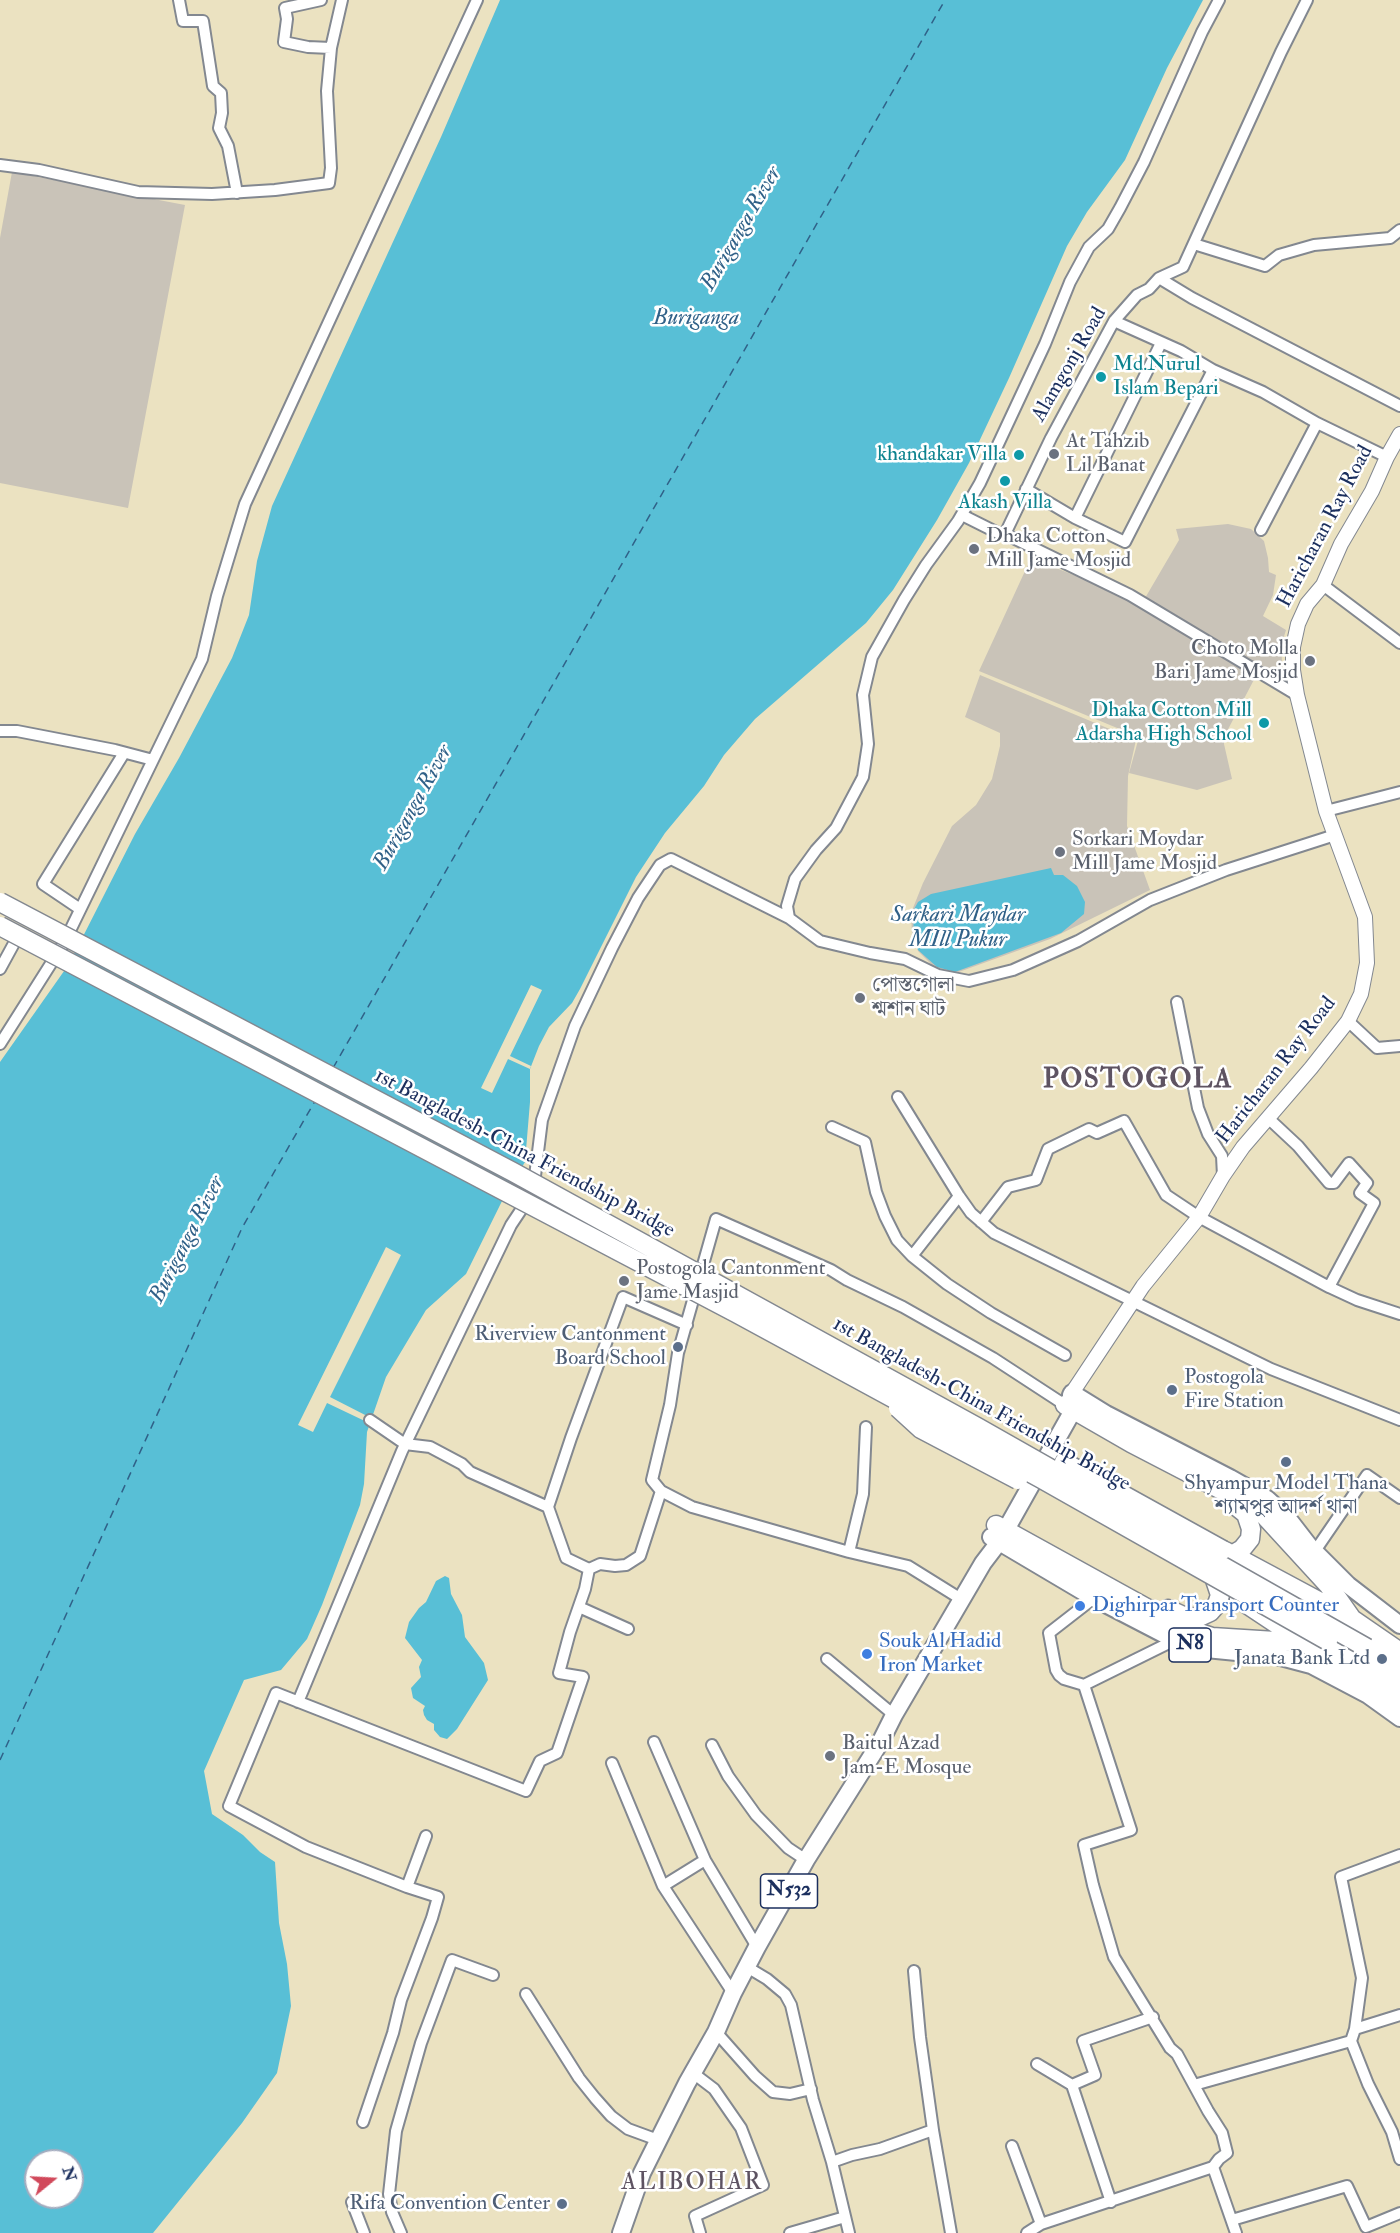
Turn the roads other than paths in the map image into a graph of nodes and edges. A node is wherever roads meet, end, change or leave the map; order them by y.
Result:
1 (179, 0) edge
2 (321, 0) edge
3 (342, 0) edge
4 (477, 0) edge
5 (1219, 0) edge
6 (1307, 0) edge
7 (331, 48) junction
8 (0, 165) edge
9 (237, 193) junction
10 (1400, 230) edge
11 (1194, 244) junction
12 (1159, 278) junction
13 (1114, 321) junction
14 (1161, 343) junction
15 (1213, 370) junction
16 (1400, 406) edge
17 (1317, 423) junction
18 (1400, 434) edge
19 (1387, 457) junction
20 (1026, 489) junction
21 (962, 515) junction
22 (1075, 518) junction
23 (1261, 530) dead end
24 (1005, 534) junction
25 (1323, 585) junction
26 (1400, 643) edge
27 (1297, 695) junction
28 (0, 731) edge
29 (124, 753) junction
30 (153, 760) junction
31 (1400, 792) edge
32 (1326, 811) junction
33 (1335, 835) junction
34 (0, 902) edge
35 (0, 909) edge
36 (80, 909) junction
37 (789, 918) junction
38 (0, 926) edge
39 (18, 936) junction
40 (64, 943) junction
41 (0, 969) edge
42 (1177, 1002) dead end
43 (1348, 1021) junction
44 (0, 1044) edge
45 (1400, 1046) edge
46 (898, 1097) dead end
47 (1268, 1118) junction
48 (832, 1127) dead end
49 (1222, 1176) junction
50 (959, 1196) junction
51 (1199, 1217) junction
52 (981, 1222) junction
53 (912, 1256) junction
54 (1329, 1287) junction
55 (1134, 1303) junction
56 (1400, 1314) edge
57 (687, 1325) junction
58 (1065, 1355) dead end
59 (875, 1379) junction
60 (1070, 1406) junction
61 (370, 1420) dead end
62 (1400, 1420) edge
63 (866, 1427) dead end
64 (405, 1444) junction
65 (662, 1491) junction
66 (1400, 1498) edge
67 (548, 1507) junction
68 (1001, 1528) junction
69 (1315, 1551) junction
70 (849, 1552) junction
71 (1219, 1568) junction
72 (589, 1569) junction
73 (1094, 1598) junction
74 (961, 1599) junction
75 (579, 1607) junction
76 (1352, 1619) junction
77 (1400, 1625) edge
78 (628, 1629) dead end
79 (1175, 1640) junction
80 (1328, 1641) junction
81 (1307, 1643) junction
82 (1367, 1648) junction
83 (1400, 1652) edge
84 (827, 1659) dead end
85 (1400, 1670) edge
86 (1084, 1685) junction
87 (1400, 1689) edge
88 (298, 1702) junction
89 (1400, 1706) edge
90 (894, 1715) junction
91 (1400, 1718) edge
92 (654, 1742) dead end
93 (712, 1745) dead end
94 (612, 1763) dead end
95 (426, 1836) dead end
96 (1400, 1855) edge
97 (705, 1860) junction
98 (806, 1860) junction
99 (663, 1886) junction
100 (407, 1887) junction
101 (757, 1947) junction
102 (747, 1967) junction
103 (914, 1971) dead end
104 (493, 1975) dead end
105 (733, 1993) junction
106 (526, 1994) dead end
107 (1400, 2015) edge
108 (1153, 2017) junction
109 (1355, 2029) junction
110 (716, 2032) junction
111 (1351, 2041) junction
112 (1037, 2064) dead end
113 (693, 2073) junction
114 (1072, 2085) junction
115 (1194, 2085) junction
116 (810, 2089) junction
117 (363, 2122) dead end
118 (933, 2130) junction
119 (658, 2140) junction
120 (1012, 2146) dead end
121 (1400, 2159) edge
122 (832, 2162) junction
123 (1213, 2167) junction
124 (352, 2202) dead end
125 (1111, 2202) junction
126 (1400, 2213) edge
127 (845, 2217) junction
128 (1232, 2220) junction
129 (1041, 2224) junction
130 (364, 2233) edge
131 (401, 2233) edge
132 (621, 2233) edge
133 (700, 2233) edge
134 (790, 2233) edge
135 (849, 2233) edge
136 (951, 2233) edge
137 (1027, 2233) edge
138 (1236, 2233) edge

1 - 9 street
2 - 7 street
3 - 7 street
4 - 30 street
5 - 21 street
6 - 11 street, Alamgonj Road
7 - 9 street
8 - 9 street
10 - 11 street
11 - 12 street, Alamgonj Road
12 - 13 street, Alamgonj Road
12 - 16 street
13 - 14 street
13 - 20 street, Alamgonj Road
14 - 15 street
14 - 22 street
15 - 17 street
15 - 22 street
17 - 19 street
17 - 23 street
18 - 19 main road, Haricharan Ray Road
19 - 25 main road, Haricharan Ray Road
20 - 22 street
20 - 24 street, Alamgonj Road
21 - 24 street
21 - 37 street
24 - 27 street
25 - 26 street
25 - 27 main road, Haricharan Ray Road
27 - 32 main road, Haricharan Ray Road
28 - 29 street
29 - 30 street
29 - 36 street
30 - 36 street
31 - 32 street
32 - 33 main road, Haricharan Ray Road
33 - 37 street
33 - 43 main road, Haricharan Ray Road
34 - 59 highway, 1st Bangladesh-China Friendship Bridge, bridge
35 - 40 street
36 - 40 street
37 - 64 street
38 - 39 highway, 1st Bangladesh-China Friendship Bridge, bridge
39 - 41 street
39 - 59 highway, 1st Bangladesh-China Friendship Bridge, bridge
40 - 44 street
42 - 49 street
43 - 45 street
43 - 47 main road, Haricharan Ray Road
46 - 50 street
47 - 49 main road, Haricharan Ray Road
47 - 54 street
48 - 53 street
49 - 51 main road, Haricharan Ray Road
50 - 52 street
50 - 53 street
51 - 52 street
51 - 54 street
51 - 55 main road, Haricharan Ray Road
52 - 55 street
53 - 58 street
54 - 56 street
55 - 60 main road, Haricharan Ray Road
55 - 62 street
57 - 60 street
57 - 65 street
57 - 67 street
59 - 71 highway, 1st Bangladesh-China Friendship Bridge, bridge
59 - 71 highway, bridge
60 - 68 highway, N532
60 - 69 highway
60 - 71 highway
60 - 76 highway
61 - 64 street
63 - 70 street
64 - 67 street
64 - 88 street
65 - 70 street
65 - 72 street
66 - 69 street
67 - 72 street
68 - 71 highway
68 - 73 highway, N8
68 - 74 highway, N532
68 - 81 highway
69 - 77 highway
70 - 74 street
71 - 76 highway
71 - 80 highway, 1st Bangladesh-China Friendship Bridge, bridge
71 - 81 highway
71 - 82 highway, 1st Bangladesh-China Friendship Bridge, bridge
72 - 75 street
73 - 79 highway, N8
73 - 86 street
74 - 90 highway, N532
75 - 78 street
75 - 88 street
76 - 82 highway
76 - 83 highway
79 - 86 street
79 - 91 highway, N8
80 - 81 highway
80 - 87 highway, 1st Bangladesh-China Friendship Bridge
81 - 89 highway
82 - 85 highway, 1st Bangladesh-China Friendship Bridge
84 - 90 street
86 - 108 street
88 - 100 street
90 - 98 highway, N532
92 - 97 street
93 - 98 street
94 - 99 street
95 - 100 street
96 - 109 street
97 - 99 street
97 - 101 street
98 - 101 highway, N532
99 - 105 street
100 - 117 street
101 - 102 highway, N532
102 - 105 highway, N532
102 - 116 street
103 - 118 street
104 - 131 street
105 - 110 highway, N532
106 - 119 street
107 - 109 street
108 - 114 street
108 - 115 street
109 - 111 street
110 - 113 highway, N532
110 - 116 street
111 - 115 street
111 - 121 street
112 - 114 street
113 - 119 highway, N532
113 - 133 street
114 - 125 street
115 - 123 street
116 - 122 street
118 - 122 street
118 - 136 street
119 - 132 highway, N532
120 - 129 street
122 - 127 street
123 - 125 street
123 - 128 street
124 - 130 street
125 - 129 street
126 - 128 street
127 - 134 street
127 - 135 street
128 - 138 street
129 - 137 street

